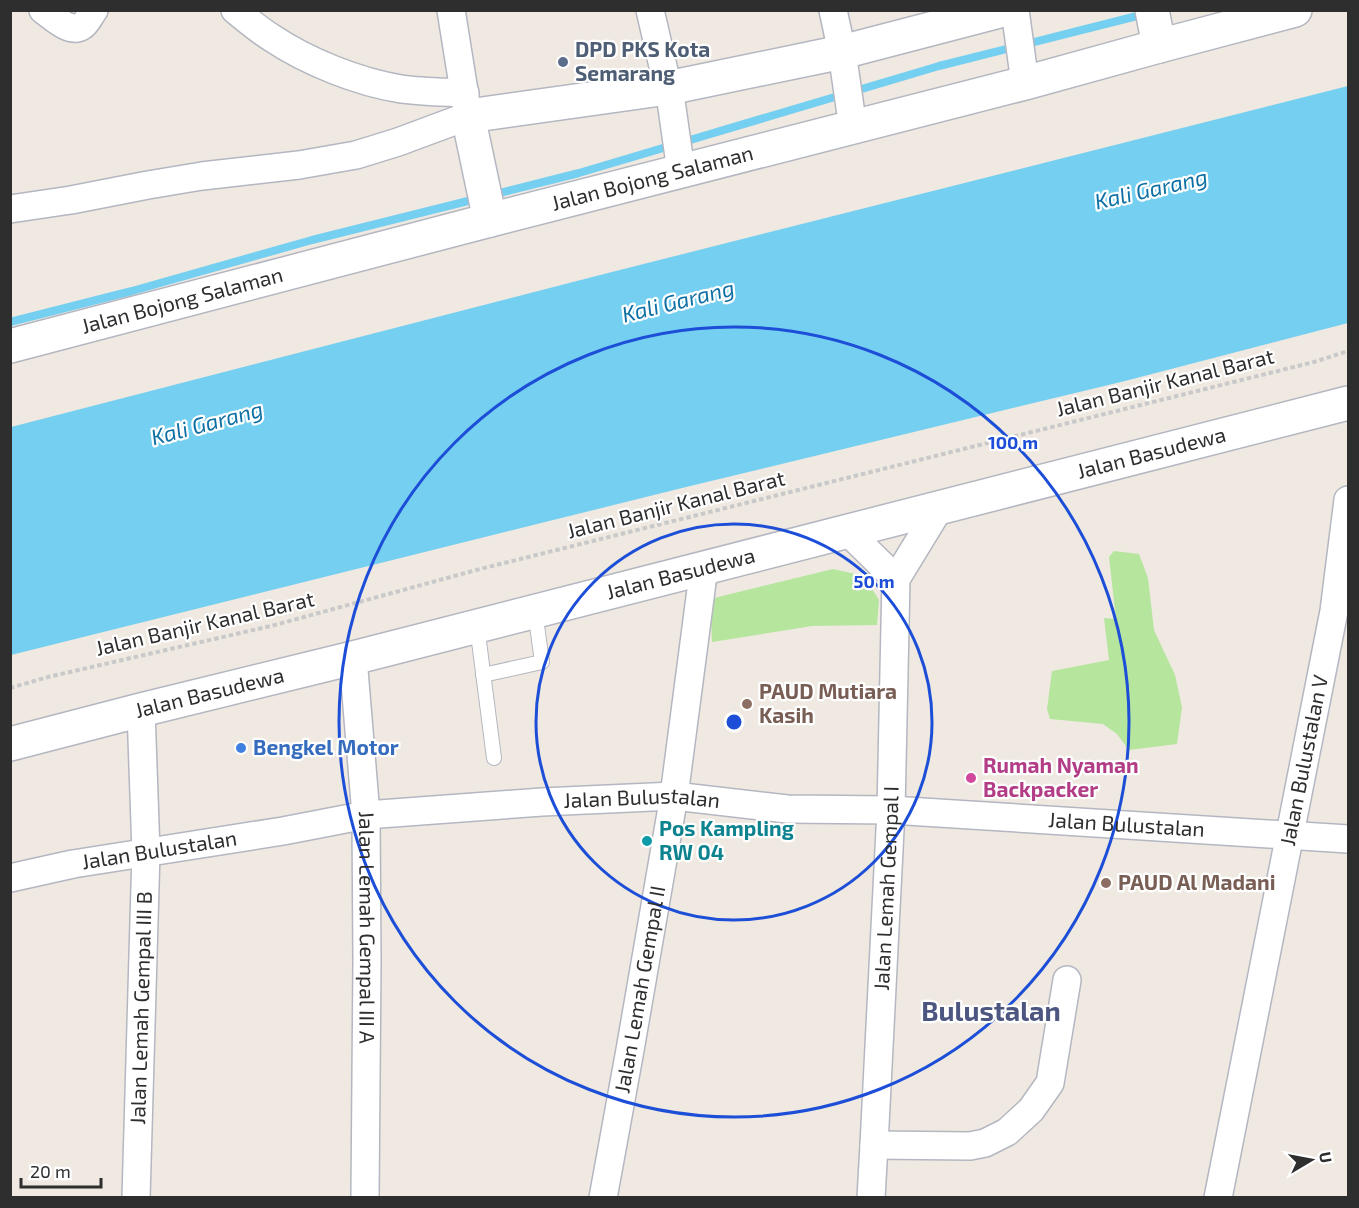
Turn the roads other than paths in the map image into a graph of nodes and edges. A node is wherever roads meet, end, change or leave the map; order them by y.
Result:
1 (43, 10) edge
2 (94, 10) edge
3 (235, 10) edge
4 (451, 10) edge
5 (650, 10) edge
6 (833, 10) edge
7 (1295, 10) edge
8 (1011, 13) edge
9 (1155, 28) edge
10 (843, 62) junction
11 (1023, 69) junction
12 (670, 94) junction
13 (468, 114) junction
14 (851, 116) junction
15 (680, 160) junction
16 (10, 209) edge
17 (489, 213) junction
18 (10, 346) edge
19 (1348, 403) edge
20 (1348, 500) edge
21 (940, 507) junction
22 (847, 531) junction
23 (704, 567) junction
24 (896, 579) junction
25 (536, 611) junction
26 (477, 626) junction
27 (353, 658) junction
28 (483, 675) junction
29 (141, 710) junction
30 (10, 744) edge
31 (494, 758) dead end
32 (674, 796) junction
33 (891, 810) junction
34 (366, 815) junction
35 (1291, 834) junction
36 (1348, 839) edge
37 (146, 852) junction
38 (10, 878) edge
39 (1067, 980) dead end
40 (874, 1145) junction
41 (136, 1197) edge
42 (365, 1197) edge
43 (603, 1197) edge
44 (870, 1197) edge
45 (1218, 1197) edge

1 - 2 street
3 - 13 street
4 - 13 street
5 - 12 street
6 - 10 street
7 - 9 street, Jalan Bojong Salaman
8 - 10 street
8 - 11 street
9 - 11 street, Jalan Bojong Salaman
10 - 12 street
10 - 14 street
11 - 14 street, Jalan Bojong Salaman
12 - 13 street
12 - 15 street
13 - 16 street
13 - 17 street
14 - 15 street, Jalan Bojong Salaman
15 - 17 street, Jalan Bojong Salaman
17 - 18 street, Jalan Bojong Salaman
19 - 21 street, Jalan Basudewa
20 - 35 street, Jalan Bulustalan V
21 - 22 street, Jalan Basudewa
21 - 24 street
22 - 23 street, Jalan Basudewa
22 - 24 street
23 - 25 street, Jalan Basudewa
23 - 32 street, Jalan Lemah Gempal II
24 - 33 street, Jalan Lemah Gempal I
25 - 26 street, Jalan Basudewa
25 - 28 lane
26 - 27 street, Jalan Basudewa
26 - 28 lane
27 - 29 street, Jalan Basudewa
27 - 34 street, Jalan Lemah Gempal III A
28 - 31 lane
29 - 30 street, Jalan Basudewa
29 - 37 street, Jalan Lemah Gempal III B
32 - 33 street, Jalan Bulustalan
32 - 34 street, Jalan Bulustalan
32 - 43 street, Jalan Lemah Gempal II
33 - 35 street, Jalan Bulustalan
33 - 40 street, Jalan Lemah Gempal I
34 - 37 street, Jalan Bulustalan
34 - 42 street, Jalan Lemah Gempal III A
35 - 36 street, Jalan Bulustalan
35 - 45 street, Jalan Bulustalan V
37 - 38 street, Jalan Bulustalan
37 - 41 street, Jalan Lemah Gempal III B
39 - 40 street
40 - 44 street, Jalan Lemah Gempal I

